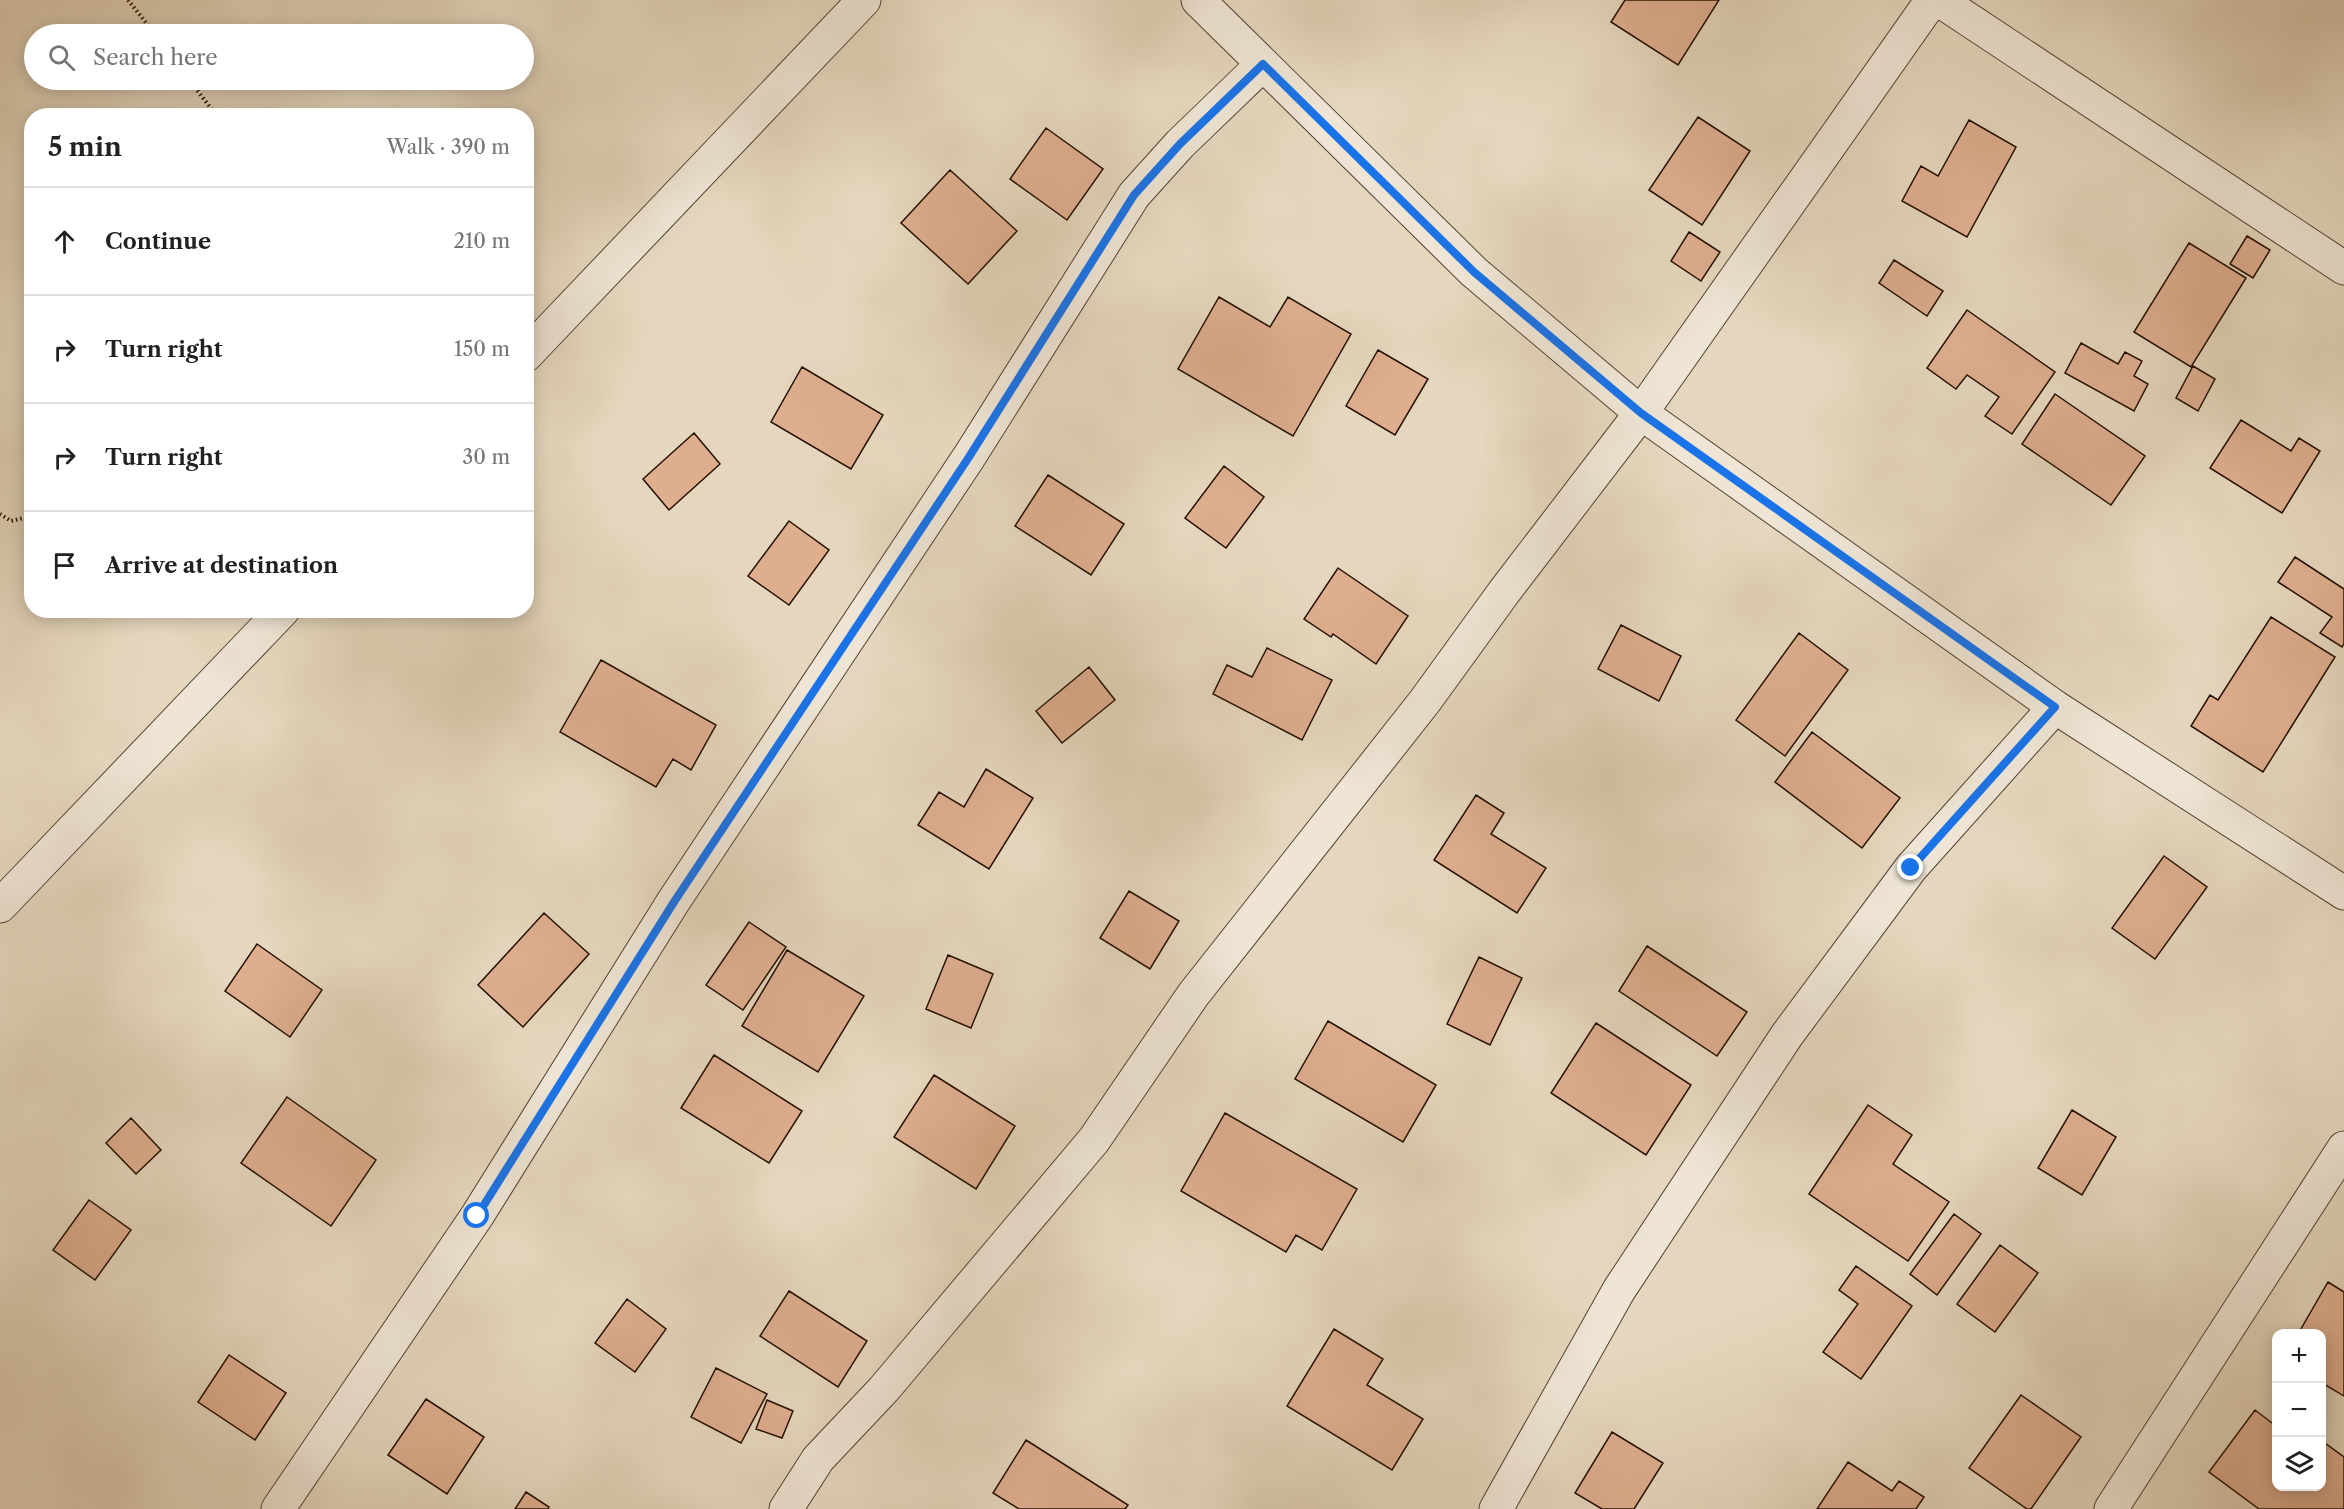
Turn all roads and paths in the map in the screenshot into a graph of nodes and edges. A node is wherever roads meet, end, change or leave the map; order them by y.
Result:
1 (128, 0) edge
2 (864, 0) edge
3 (1198, 0) edge
4 (1932, 0) edge
5 (1939, 0) edge
6 (147, 24) edge
7 (1263, 64) junction
8 (197, 90) edge
9 (211, 108) edge
10 (2344, 267) edge
11 (534, 347) edge
12 (1641, 413) junction
13 (0, 514) edge
14 (24, 518) edge
15 (275, 618) edge
16 (2055, 707) junction
17 (2344, 893) edge
18 (0, 906) edge
19 (2344, 1148) edge
20 (278, 1509) edge
21 (786, 1509) edge
22 (1496, 1509) edge
23 (2111, 1509) edge

1 - 6 path
2 - 11 street
3 - 7 street
4 - 12 street
5 - 10 street
7 - 12 street
7 - 20 street
8 - 9 path
12 - 16 street
12 - 21 street
13 - 14 path
15 - 18 street
16 - 17 street
16 - 22 street
19 - 23 street

